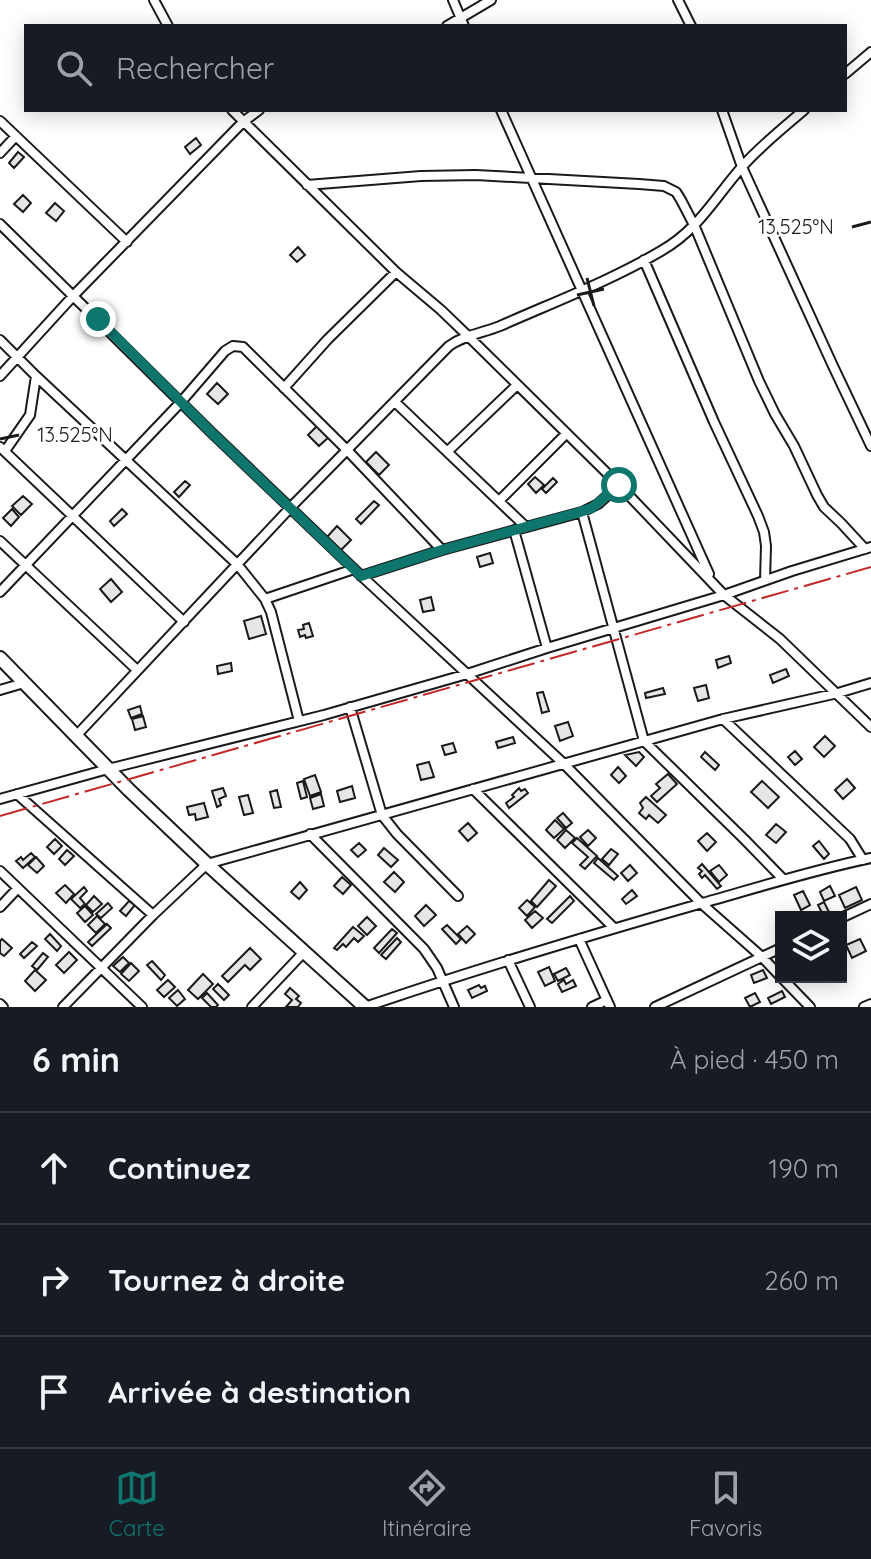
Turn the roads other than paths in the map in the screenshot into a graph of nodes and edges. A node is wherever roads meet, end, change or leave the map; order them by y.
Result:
1 (154, 0) edge
2 (453, 0) edge
3 (491, 0) edge
4 (678, 0) edge
5 (462, 23) edge
6 (167, 24) edge
7 (690, 24) edge
8 (871, 52) edge
9 (847, 72) edge
10 (234, 112) edge
11 (256, 112) edge
12 (502, 112) edge
13 (723, 112) edge
14 (802, 112) edge
15 (0, 121) edge
16 (243, 122) junction
17 (16, 136) junction
18 (0, 153) edge
19 (742, 167) junction
20 (531, 177) junction
21 (307, 185) junction
22 (0, 224) edge
23 (695, 227) junction
24 (127, 242) junction
25 (644, 260) junction
26 (396, 272) junction
27 (582, 291) junction
28 (74, 295) junction
29 (468, 336) junction
30 (0, 340) edge
31 (17, 357) junction
32 (0, 376) edge
33 (36, 376) junction
34 (517, 385) junction
35 (284, 388) junction
36 (181, 402) junction
37 (395, 402) junction
38 (566, 434) junction
39 (871, 446) edge
40 (2, 449) edge
41 (347, 450) junction
42 (448, 451) junction
43 (126, 460) junction
44 (619, 485) junction
45 (500, 500) junction
46 (291, 507) junction
47 (582, 512) junction
48 (72, 517) junction
49 (526, 527) junction
50 (514, 530) junction
51 (0, 541) edge
52 (868, 548) edge
53 (442, 550) junction
54 (237, 564) junction
55 (25, 565) junction
56 (358, 572) junction
57 (765, 580) junction
58 (712, 582) junction
59 (0, 592) edge
60 (724, 595) junction
61 (265, 599) junction
62 (184, 622) junction
63 (613, 629) junction
64 (547, 648) junction
65 (0, 658) edge
66 (137, 670) junction
67 (467, 674) junction
68 (24, 683) junction
69 (871, 683) edge
70 (0, 690) edge
71 (838, 693) junction
72 (350, 707) junction
73 (723, 719) junction
74 (299, 721) junction
75 (871, 727) edge
76 (76, 736) junction
77 (644, 741) junction
78 (564, 764) junction
79 (108, 769) junction
80 (473, 789) junction
81 (17, 794) junction
82 (0, 799) edge
83 (382, 815) junction
84 (310, 834) junction
85 (867, 859) edge
86 (207, 864) junction
87 (0, 871) edge
88 (783, 879) junction
89 (18, 888) junction
90 (458, 896) dead end
91 (702, 904) junction
92 (871, 904) edge
93 (0, 907) edge
94 (153, 915) junction
95 (847, 915) edge
96 (614, 928) junction
97 (579, 939) junction
98 (775, 951) edge
99 (304, 952) junction
100 (762, 957) junction
101 (508, 960) junction
102 (101, 967) junction
103 (775, 971) edge
104 (443, 980) junction
105 (787, 983) edge
106 (609, 1004) edge
107 (871, 1004) edge
108 (63, 1007) edge
109 (142, 1007) edge
110 (252, 1007) edge
111 (365, 1007) edge
112 (454, 1007) edge
113 (530, 1007) edge
114 (592, 1007) edge
115 (655, 1007) edge
116 (810, 1007) edge
117 (864, 1007) edge

1 - 6 street
2 - 5 street
3 - 5 street
4 - 7 street
8 - 9 street
10 - 16 street
11 - 16 street
12 - 20 street
13 - 19 street
14 - 19 street
15 - 17 street
16 - 21 street
16 - 24 street
17 - 18 street
17 - 24 street
19 - 23 street
19 - 39 street
20 - 21 street
20 - 23 street
20 - 27 street
21 - 26 street
22 - 28 street
23 - 25 street
23 - 52 street
24 - 28 street
25 - 27 street
25 - 57 street
26 - 29 street
26 - 35 street
27 - 29 street
27 - 58 street
28 - 31 street
28 - 36 street
29 - 34 street
29 - 37 street
30 - 31 street
31 - 32 street
31 - 33 street
33 - 40 street
33 - 43 street
34 - 38 street
34 - 42 street
35 - 36 street
35 - 41 street
36 - 43 street
36 - 46 street
37 - 41 street
37 - 42 street
38 - 44 street
38 - 45 street
40 - 48 street
41 - 46 street
41 - 53 street
42 - 45 street
43 - 48 street
43 - 54 street
44 - 47 street
44 - 58 street
45 - 49 street
46 - 54 street
46 - 56 street
47 - 49 street
47 - 63 street
48 - 55 street
48 - 62 street
49 - 50 street
50 - 53 street
50 - 64 street
51 - 55 street
52 - 57 street
53 - 56 street
54 - 61 street
54 - 62 street
55 - 59 street
55 - 66 street
56 - 61 street
56 - 67 street
57 - 60 street
58 - 60 street
60 - 63 street
60 - 71 street
61 - 74 street
62 - 66 street
63 - 64 street
63 - 77 street
64 - 67 street
65 - 68 street
66 - 76 street
67 - 72 street
67 - 78 street
68 - 70 street
68 - 76 street
69 - 71 street
71 - 73 street
71 - 75 street
72 - 74 street
72 - 83 street
73 - 77 street
73 - 85 street
74 - 79 street
76 - 79 street
77 - 78 street
77 - 88 street
78 - 80 street
78 - 91 street
79 - 81 street
79 - 86 street
80 - 83 street
80 - 96 street
81 - 82 street
81 - 94 street
83 - 84 street
83 - 90 street
84 - 86 street
84 - 104 street
85 - 88 street
86 - 94 street
86 - 99 street
87 - 89 street
88 - 91 street
89 - 93 street
89 - 102 street
91 - 96 street
91 - 100 street
92 - 95 street
94 - 102 street
96 - 97 street
97 - 101 street
97 - 106 street
98 - 100 street
99 - 110 street
99 - 111 street
100 - 103 street
100 - 115 street
101 - 104 street
101 - 113 street
102 - 108 street
102 - 109 street
104 - 111 street
104 - 112 street
105 - 116 street
106 - 114 street
107 - 117 street

